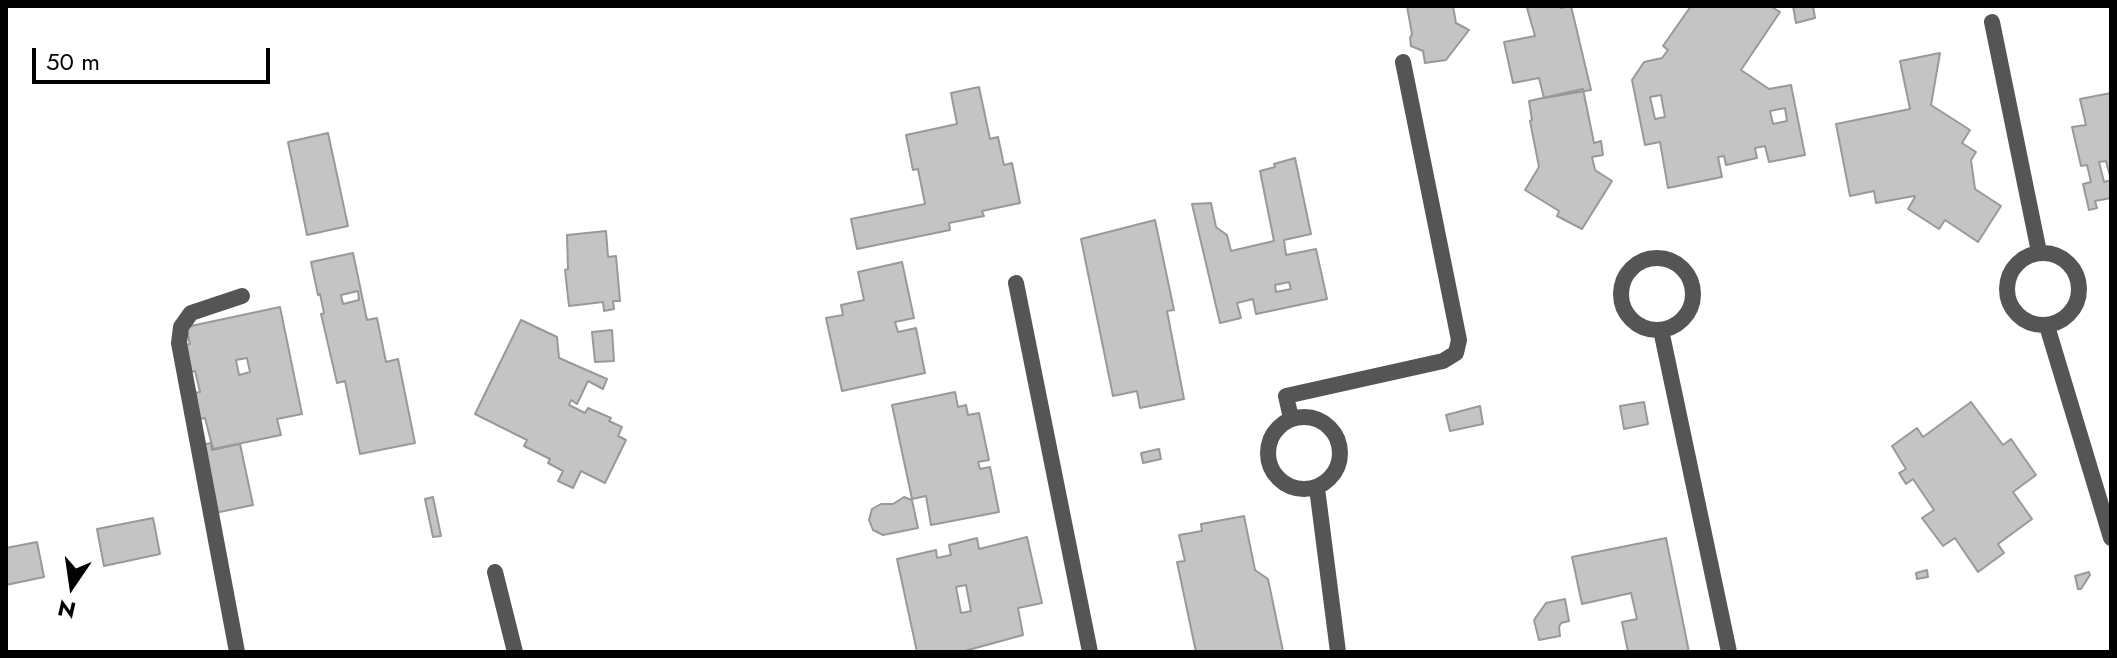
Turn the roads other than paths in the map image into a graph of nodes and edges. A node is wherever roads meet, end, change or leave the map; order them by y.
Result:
1 (1992, 22) dead end
2 (1403, 62) dead end
3 (2039, 252) junction
4 (1016, 283) dead end
5 (242, 296) dead end
6 (2047, 326) junction
7 (1661, 330) junction
8 (1291, 418) junction
9 (1317, 488) junction
10 (2111, 538) edge
11 (495, 572) dead end
12 (237, 652) edge
13 (515, 652) edge
14 (1090, 652) edge
15 (1338, 652) edge
16 (1729, 652) edge

1 - 3 street
2 - 8 street
3 - 6 street
3 - 6 street
4 - 14 street
5 - 12 street
6 - 10 street
7 - 7 street
7 - 16 street
8 - 9 street
8 - 9 street
9 - 15 street
11 - 13 street

